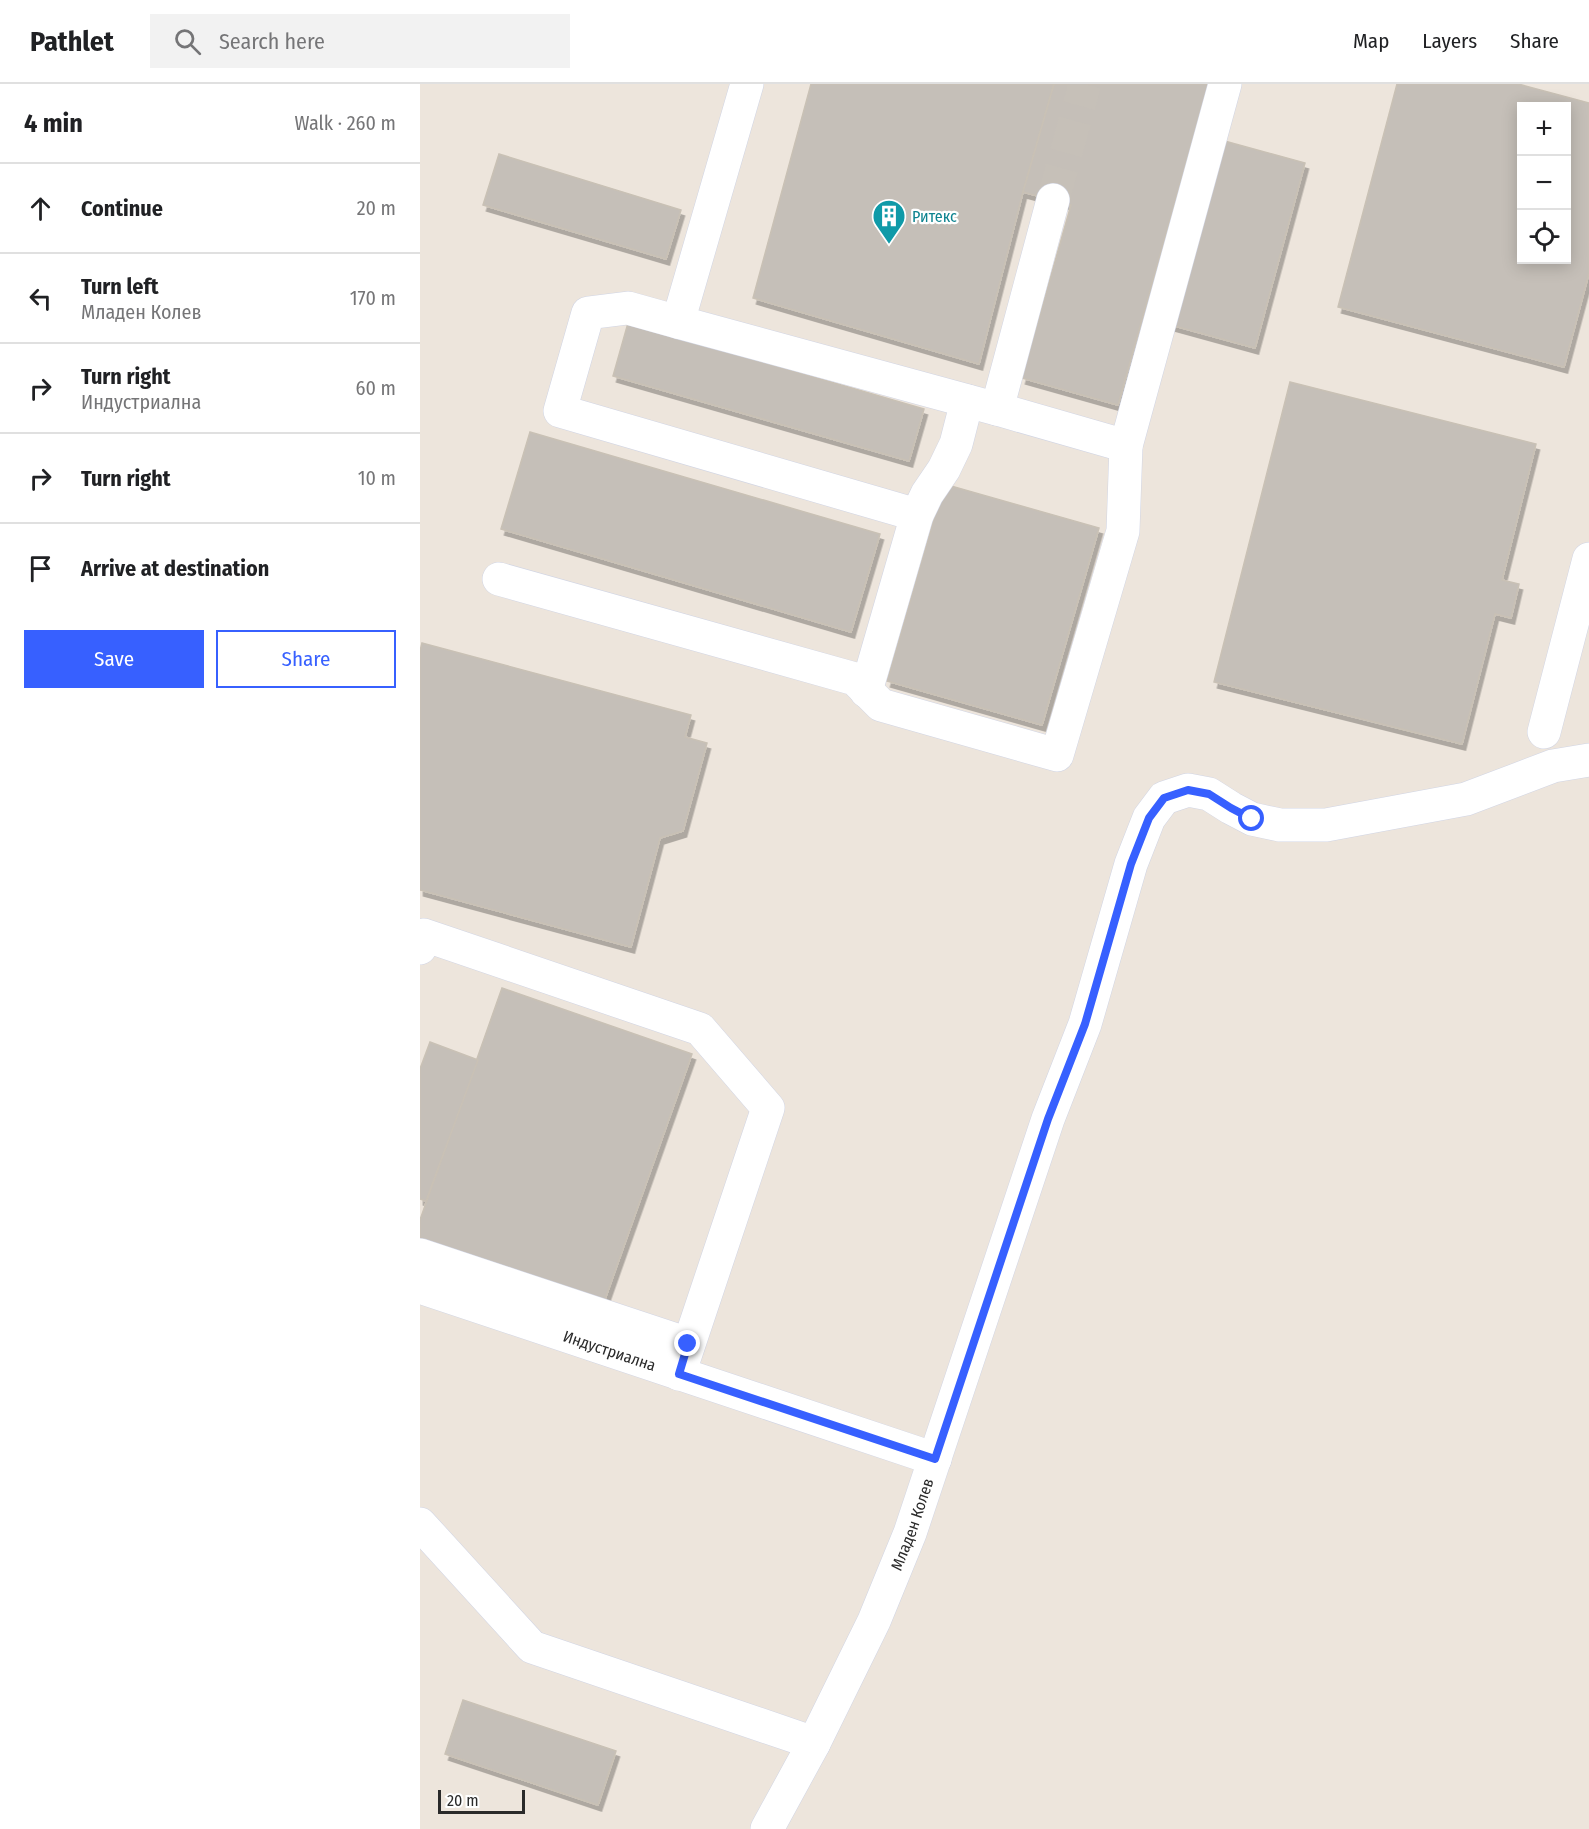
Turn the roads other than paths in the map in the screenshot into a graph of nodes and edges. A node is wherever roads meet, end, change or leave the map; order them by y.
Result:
1 (747, 84) edge
2 (1225, 84) edge
3 (1053, 200) tunnel mouth
4 (678, 322) junction
5 (982, 405) junction
6 (1126, 446) junction
7 (917, 515) junction
8 (1589, 559) edge
9 (499, 579) dead end
10 (866, 691) junction
11 (1544, 732) dead end
12 (1589, 760) edge
13 (420, 948) edge
14 (420, 1255) edge
15 (420, 1287) edge
16 (684, 1359) junction
17 (935, 1459) junction
18 (420, 1524) edge
19 (814, 1743) junction
20 (767, 1829) edge

1 - 4 street
2 - 6 street
3 - 5 street
4 - 5 street
4 - 7 street
5 - 6 street
5 - 7 street
6 - 10 street
7 - 10 street
8 - 11 street
9 - 10 street
12 - 17 street, Младен Колев
13 - 16 street
14 - 16 street
15 - 16 street, Индустриална
16 - 17 street, Индустриална
17 - 19 street, Младен Колев
18 - 19 street
19 - 20 street, Младен Колев

